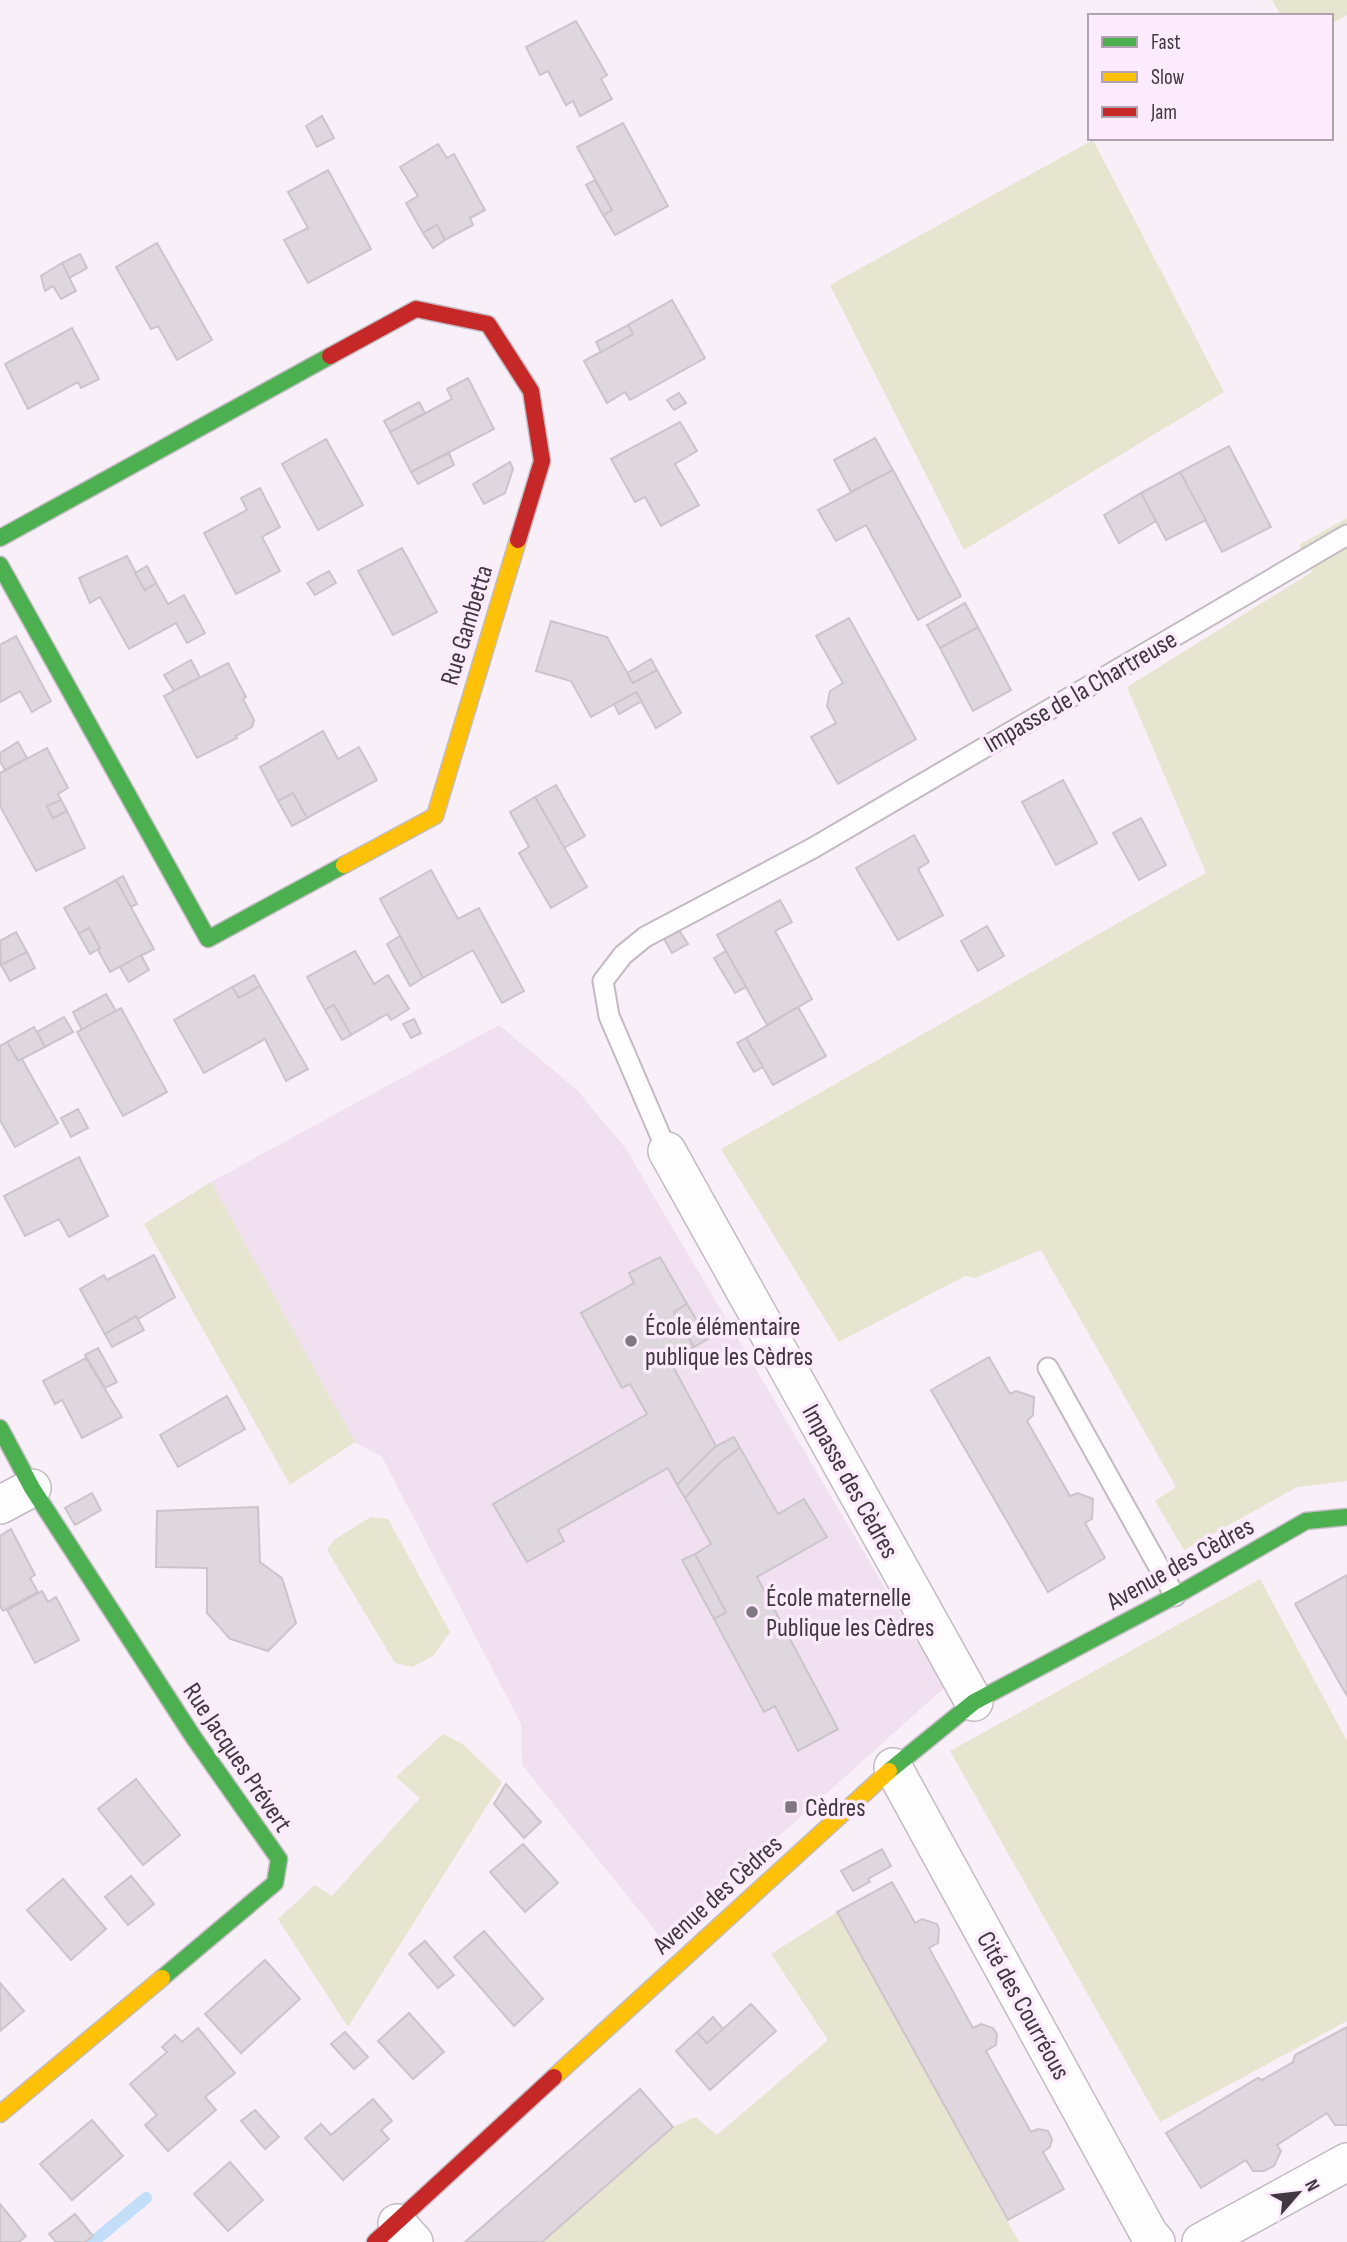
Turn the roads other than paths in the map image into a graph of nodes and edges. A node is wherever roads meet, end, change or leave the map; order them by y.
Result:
1 (1347, 535) edge
2 (0, 538) edge
3 (0, 565) edge
4 (667, 1151) joint
5 (1048, 1368) dead end
6 (0, 1428) edge
7 (32, 1488) junction
8 (0, 1505) edge
9 (1347, 1517) edge
10 (1175, 1596) junction
11 (974, 1702) junction
12 (893, 1767) junction
13 (0, 2114) edge
14 (1347, 2162) edge
15 (395, 2236) edge
16 (1156, 2242) edge
17 (1201, 2242) edge

1 - 4 lane, Impasse de la Chartreuse
2 - 3 street, Rue Gambetta
4 - 11 street, Impasse des Cèdres
5 - 10 lane
6 - 7 street, Rue Jacques Prévert
7 - 8 street
7 - 13 street, Rue Jacques Prévert
9 - 10 street, Avenue des Cèdres
10 - 11 street, Avenue des Cèdres
11 - 12 street, Avenue des Cèdres
12 - 15 street, Avenue des Cèdres
12 - 16 street, Cité des Courréous
14 - 17 street

